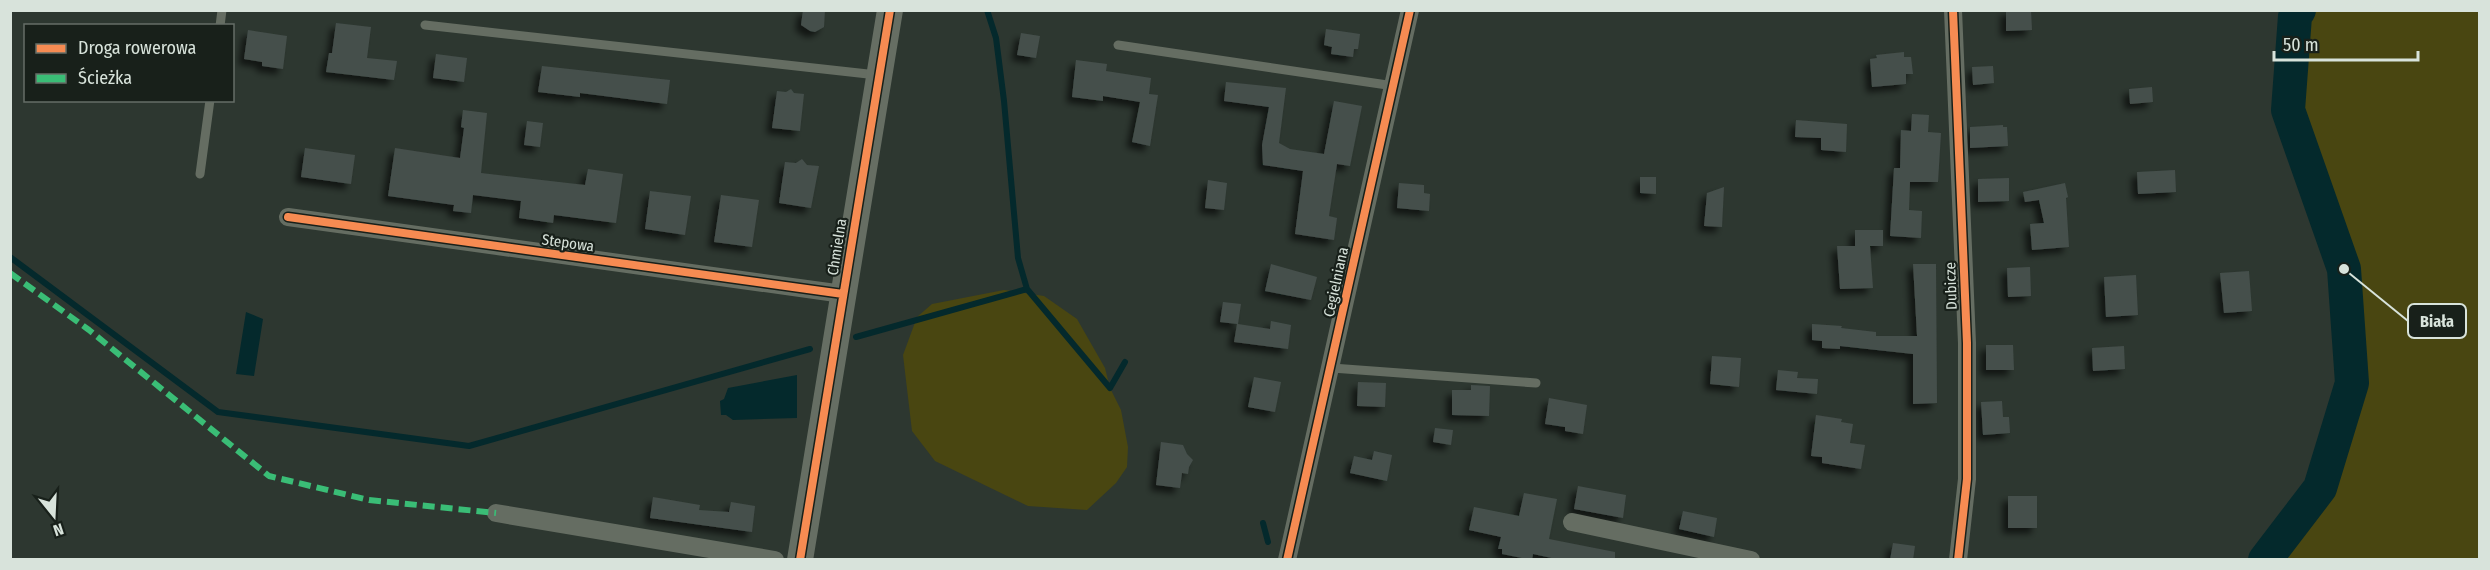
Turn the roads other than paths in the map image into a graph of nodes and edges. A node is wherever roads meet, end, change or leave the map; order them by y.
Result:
1 (890, 10) edge
2 (1410, 10) edge
3 (1953, 10) edge
4 (426, 25) dead end
5 (1118, 45) dead end
6 (879, 76) junction
7 (1394, 86) junction
8 (210, 102) edge
9 (200, 174) dead end
10 (288, 218) dead end
11 (843, 294) junction
12 (1332, 368) junction
13 (1536, 383) dead end
14 (496, 513) dead end
15 (1572, 522) dead end
16 (776, 560) edge
17 (800, 560) edge
18 (1287, 560) edge
19 (1751, 560) edge
20 (1958, 560) edge

1 - 6 street, Chmielna
2 - 7 street, Cegielniana
3 - 20 street, Dubicze
4 - 6 lane
5 - 7 lane
6 - 11 street, Chmielna
7 - 12 street, Cegielniana
8 - 9 lane
10 - 11 street, Stepowa
11 - 17 street, Chmielna
12 - 13 lane
12 - 18 street, Cegielniana
14 - 16 street
15 - 19 street

